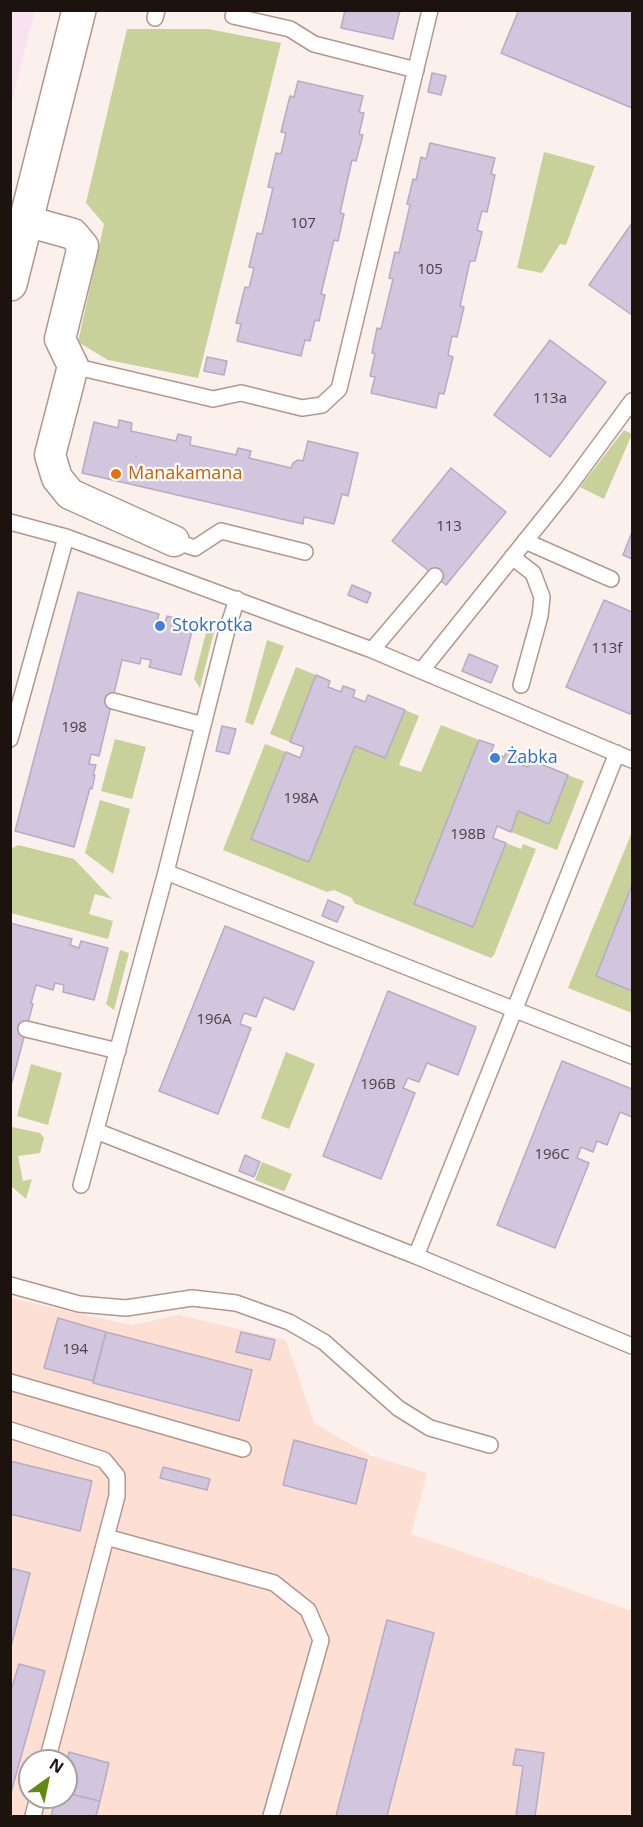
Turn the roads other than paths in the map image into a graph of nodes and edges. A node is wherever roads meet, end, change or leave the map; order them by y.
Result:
1 (79, 10) edge
2 (430, 10) edge
3 (233, 16) dead end
4 (416, 70) junction
5 (18, 219) edge
6 (10, 284) edge
7 (73, 366) junction
8 (633, 401) edge
9 (10, 522) edge
10 (66, 537) junction
11 (174, 541) joint
12 (525, 541) junction
13 (305, 552) dead end
14 (512, 557) junction
15 (435, 576) dead end
16 (611, 579) dead end
17 (237, 599) junction
18 (372, 650) junction
19 (422, 670) junction
20 (521, 685) dead end
21 (113, 701) dead end
22 (203, 725) junction
23 (10, 739) edge
24 (617, 753) junction
25 (633, 760) edge
26 (166, 872) junction
27 (516, 1010) junction
28 (26, 1029) dead end
29 (118, 1051) junction
30 (633, 1056) edge
31 (96, 1131) junction
32 (81, 1185) dead end
33 (416, 1256) junction
34 (10, 1285) edge
35 (633, 1346) edge
36 (10, 1382) edge
37 (10, 1430) edge
38 (490, 1445) dead end
39 (243, 1449) dead end
40 (106, 1537) junction
41 (50, 1749) edge
42 (271, 1816) edge

1 - 5 street
2 - 4 lane
3 - 4 lane
4 - 7 lane
5 - 6 street
5 - 7 street
7 - 11 street
8 - 12 lane
9 - 10 lane
10 - 17 lane
10 - 23 lane
11 - 13 lane
12 - 14 lane
12 - 16 lane
14 - 19 lane
14 - 20 lane
15 - 18 lane
17 - 18 lane
17 - 22 lane
18 - 19 lane
19 - 24 lane
21 - 22 lane
22 - 26 lane
24 - 25 lane
24 - 27 lane
26 - 27 lane
26 - 29 lane
27 - 30 lane
27 - 33 lane
28 - 29 lane
29 - 31 lane
31 - 32 lane
31 - 33 lane
33 - 35 lane
34 - 38 lane
36 - 39 lane
37 - 40 lane
40 - 41 lane
40 - 42 lane

